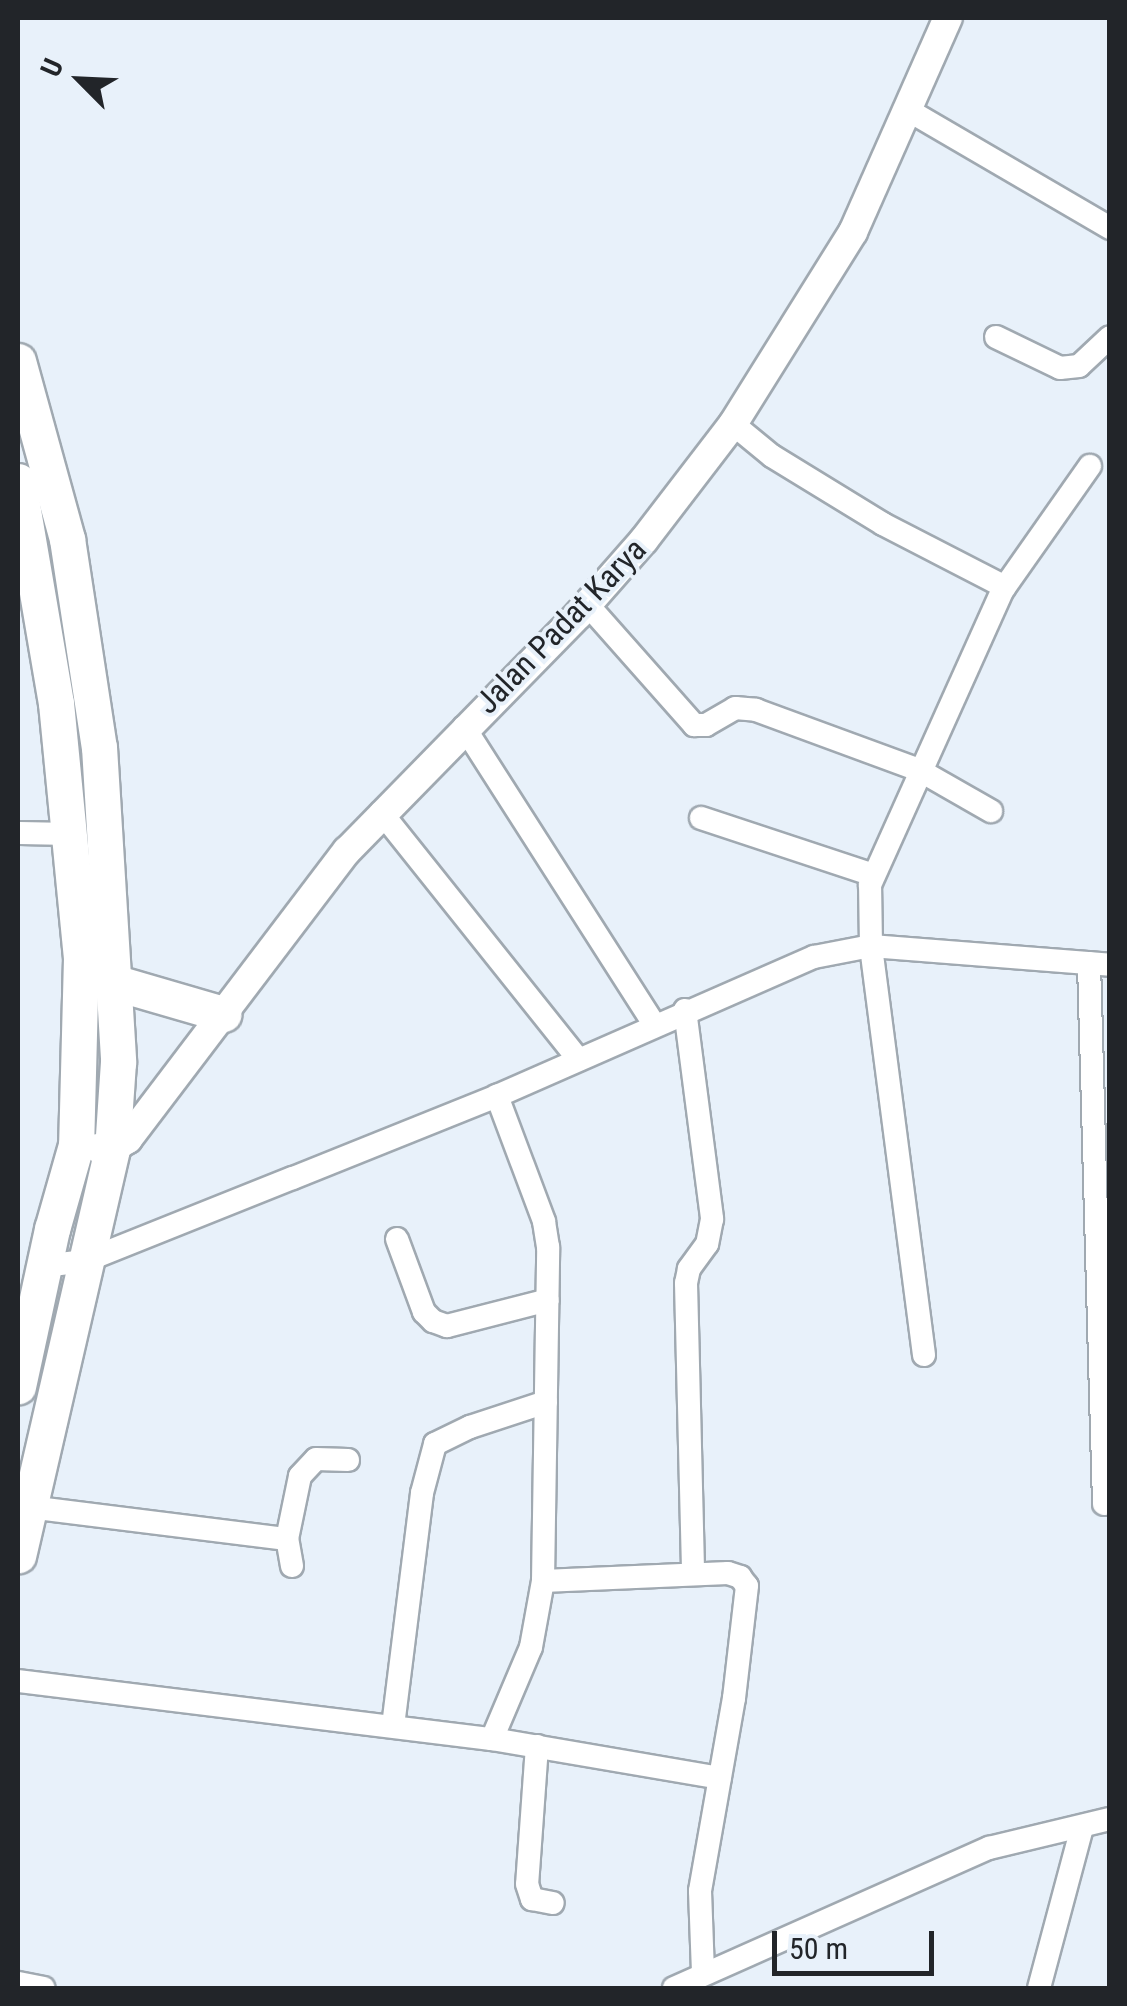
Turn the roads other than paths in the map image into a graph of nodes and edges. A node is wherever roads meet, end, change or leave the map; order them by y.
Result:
1 (948, 18) edge
2 (908, 110) junction
3 (1110, 228) edge
4 (1110, 336) edge
5 (996, 337) dead end
6 (18, 361) edge
7 (733, 424) junction
8 (1090, 466) dead end
9 (18, 481) edge
10 (1005, 587) junction
11 (587, 604) junction
12 (464, 727) junction
13 (919, 770) junction
14 (991, 811) dead end
15 (381, 812) junction
16 (701, 818) dead end
17 (18, 833) edge
18 (72, 834) junction
19 (873, 875) junction
20 (871, 946) junction
21 (1099, 964) edge
22 (96, 977) junction
23 (685, 1010) junction
24 (223, 1014) junction
25 (654, 1024) junction
26 (579, 1060) junction
27 (497, 1096) junction
28 (76, 1145) junction
29 (112, 1149) junction
30 (397, 1239) dead end
31 (85, 1261) junction
32 (44, 1266) junction
33 (548, 1300) junction
34 (924, 1355) dead end
35 (18, 1386) edge
36 (546, 1402) junction
37 (348, 1460) dead end
38 (28, 1487) edge
39 (1104, 1504) dead end
40 (287, 1539) junction
41 (18, 1555) edge
42 (292, 1566) dead end
43 (692, 1572) junction
44 (543, 1581) junction
45 (18, 1681) edge
46 (392, 1726) junction
47 (492, 1738) junction
48 (537, 1746) junction
49 (720, 1778) junction
50 (1110, 1819) edge
51 (1082, 1828) junction
52 (553, 1903) dead end
53 (704, 1972) junction
54 (18, 1983) edge
55 (44, 1988) edge
56 (674, 1988) edge
57 (1038, 1988) edge

1 - 2 street, Jalan Padat Karya
2 - 3 street
2 - 7 street, Jalan Padat Karya
4 - 5 street
6 - 22 main road
7 - 10 street
7 - 11 street, Jalan Padat Karya
8 - 10 street
9 - 18 main road
10 - 13 street
11 - 12 street, Jalan Padat Karya
11 - 13 street
12 - 15 street, Jalan Padat Karya
12 - 25 street
13 - 14 street
13 - 19 street
15 - 24 street, Jalan Padat Karya
15 - 26 street
16 - 19 street
17 - 18 street
18 - 22 main road
19 - 20 street
20 - 21 street
20 - 23 street
20 - 34 street
21 - 39 street
22 - 24 main road
22 - 28 main road
22 - 29 main road
23 - 25 street
23 - 43 street
24 - 29 street, Jalan Padat Karya
25 - 26 street
26 - 27 street
27 - 31 street
27 - 33 street
28 - 29 street
28 - 32 main road
29 - 31 main road
30 - 33 street
31 - 32 street
31 - 38 main road
32 - 35 main road
33 - 36 street
36 - 44 street
36 - 46 street
37 - 40 street
38 - 40 street
38 - 41 main road
40 - 42 street
43 - 44 street
43 - 49 street
44 - 47 street
45 - 46 street
46 - 47 street
47 - 48 street
48 - 49 street
48 - 52 street
49 - 53 street
50 - 51 street
51 - 53 street
51 - 57 street
53 - 56 street
54 - 55 street

